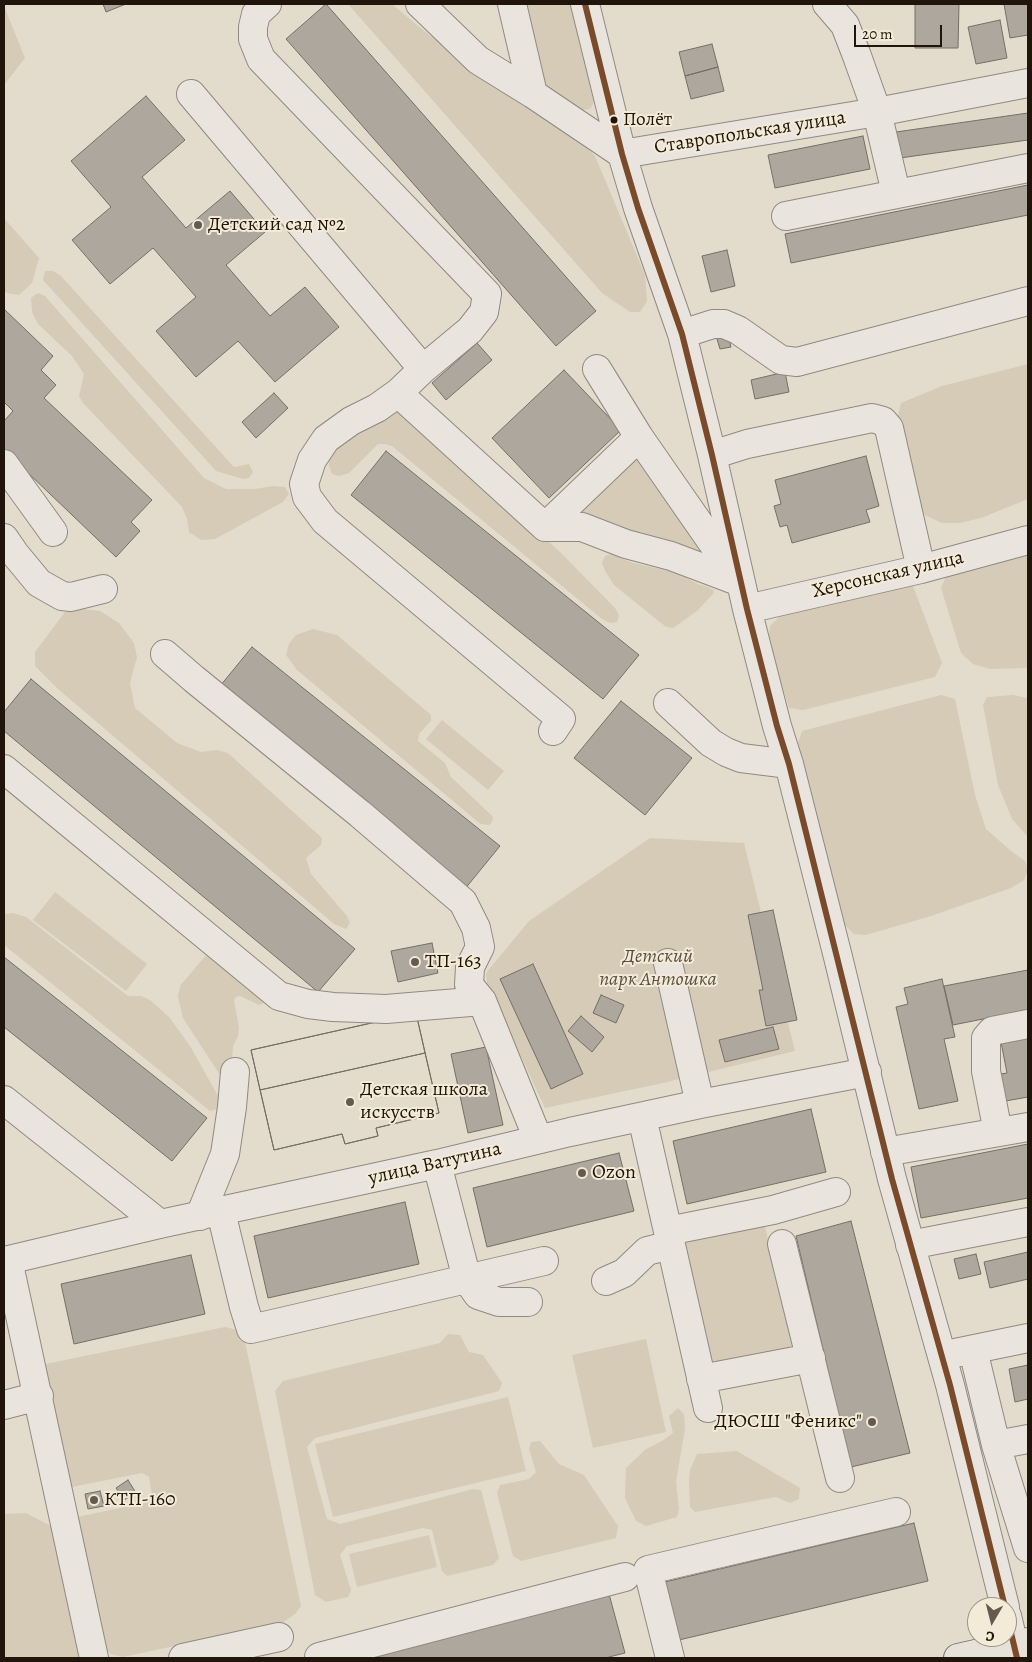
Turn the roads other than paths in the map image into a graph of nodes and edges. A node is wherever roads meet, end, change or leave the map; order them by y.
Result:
1 (267, 4) edge
2 (420, 4) edge
3 (512, 4) edge
4 (585, 4) edge
5 (827, 4) edge
6 (1028, 83) edge
7 (191, 94) dead end
8 (533, 94) junction
9 (877, 112) junction
10 (622, 154) junction
11 (1028, 168) edge
12 (896, 193) junction
13 (786, 216) dead end
14 (1028, 301) edge
15 (682, 334) junction
16 (423, 370) junction
17 (597, 370) dead end
18 (398, 393) junction
19 (639, 437) junction
20 (712, 455) junction
21 (4, 464) edge
22 (545, 527) junction
23 (53, 532) dead end
24 (1028, 540) edge
25 (7, 549) edge
26 (921, 569) junction
27 (740, 582) junction
28 (103, 589) dead end
29 (747, 610) junction
30 (166, 654) dead end
31 (668, 703) dead end
32 (553, 731) dead end
33 (789, 764) junction
34 (4, 770) edge
35 (668, 963) dead end
36 (482, 1001) junction
37 (1028, 1024) edge
38 (235, 1072) dead end
39 (866, 1072) junction
40 (4, 1100) edge
41 (700, 1104) junction
42 (642, 1118) junction
43 (1028, 1127) edge
44 (998, 1132) junction
45 (538, 1139) junction
46 (885, 1152) junction
47 (437, 1164) junction
48 (836, 1192) dead end
49 (210, 1214) junction
50 (1028, 1222) edge
51 (160, 1224) junction
52 (670, 1238) junction
53 (782, 1244) dead end
54 (910, 1245) junction
55 (6, 1260) edge
56 (544, 1261) dead end
57 (467, 1279) junction
58 (606, 1281) dead end
59 (528, 1302) dead end
60 (1028, 1338) edge
61 (973, 1350) junction
62 (942, 1356) junction
63 (811, 1358) junction
64 (701, 1379) junction
65 (38, 1396) junction
66 (4, 1405) edge
67 (708, 1408) dead end
68 (1028, 1439) edge
69 (996, 1445) junction
70 (840, 1478) dead end
71 (896, 1512) dead end
72 (1028, 1548) edge
73 (625, 1577) dead end
74 (1002, 1597) edge
75 (279, 1637) dead end
76 (1020, 1649) edge
77 (94, 1658) edge
78 (183, 1658) edge
79 (320, 1658) edge
80 (670, 1658) edge
81 (958, 1658) edge

1 - 16 street
2 - 8 street
3 - 8 street
4 - 10 street
5 - 9 street, Ставропольская улица
6 - 9 street, Ставропольская улица
7 - 16 street
8 - 10 street
9 - 10 street, Ставропольская улица
9 - 12 street
10 - 15 street
11 - 12 street
12 - 13 street
14 - 15 street
15 - 20 street
16 - 18 street
17 - 19 street
18 - 22 street
18 - 32 street
19 - 22 street
19 - 27 street
20 - 26 street
20 - 27 street
21 - 23 street
22 - 27 street
24 - 26 street, Херсонская улица
25 - 28 street
26 - 29 street, Херсонская улица
27 - 29 street
29 - 33 street
30 - 36 street
31 - 33 street
33 - 39 street
34 - 36 street
35 - 41 street
36 - 45 street
37 - 44 street
38 - 49 street
39 - 41 street, улица Ватутина
39 - 46 street
40 - 51 street
41 - 42 street, улица Ватутина
42 - 45 street, улица Ватутина
42 - 52 street
43 - 44 street
44 - 46 street
45 - 47 street, улица Ватутина
46 - 54 street
47 - 49 street, улица Ватутина
47 - 57 street
48 - 52 street
49 - 51 street, улица Ватутина
49 - 57 street
50 - 54 street
51 - 55 street, улица Ватутина
52 - 58 street
52 - 64 street
53 - 63 street
54 - 62 street
55 - 65 street
56 - 57 street
57 - 59 street
60 - 61 street
61 - 62 street
61 - 69 street
62 - 74 street
63 - 64 street
63 - 70 street
64 - 67 street
65 - 66 street
65 - 77 street
68 - 69 street
69 - 72 street
71 - 80 street
73 - 79 street
75 - 78 street
76 - 81 main road

